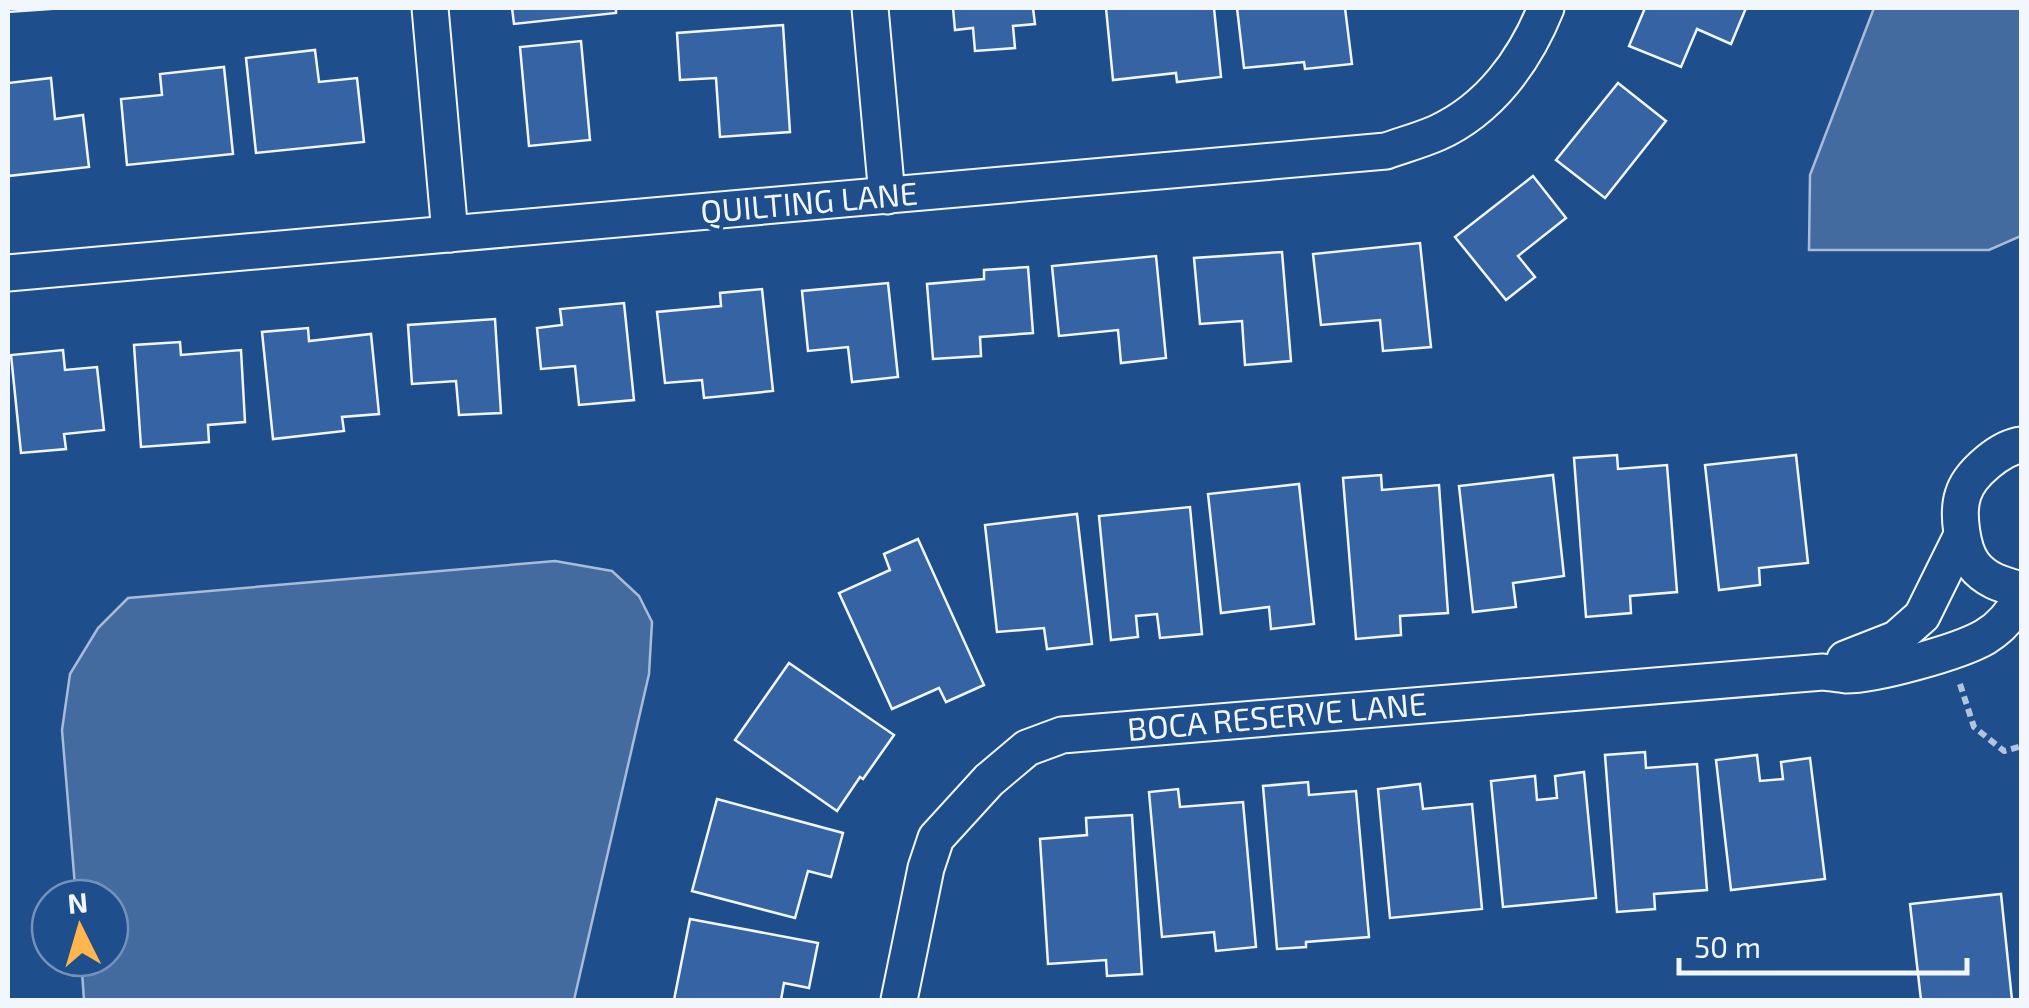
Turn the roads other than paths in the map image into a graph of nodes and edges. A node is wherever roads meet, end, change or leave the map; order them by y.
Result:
1 (430, 8) edge
2 (870, 8) edge
3 (1546, 8) edge
4 (887, 196) junction
5 (450, 234) junction
6 (8, 272) edge
7 (2022, 444) edge
8 (1961, 537) junction
9 (2022, 593) edge
10 (1822, 672) junction
11 (899, 1000) edge

1 - 5 street
2 - 4 street
3 - 4 street, QUILTING LANE
4 - 5 street, QUILTING LANE
5 - 6 street, QUILTING LANE
7 - 8 street, BOCA RESERVE LANE
8 - 9 street, BOCA RESERVE LANE
8 - 10 street, BOCA RESERVE LANE
9 - 10 street, BOCA RESERVE LANE
10 - 11 street, BOCA RESERVE LANE

